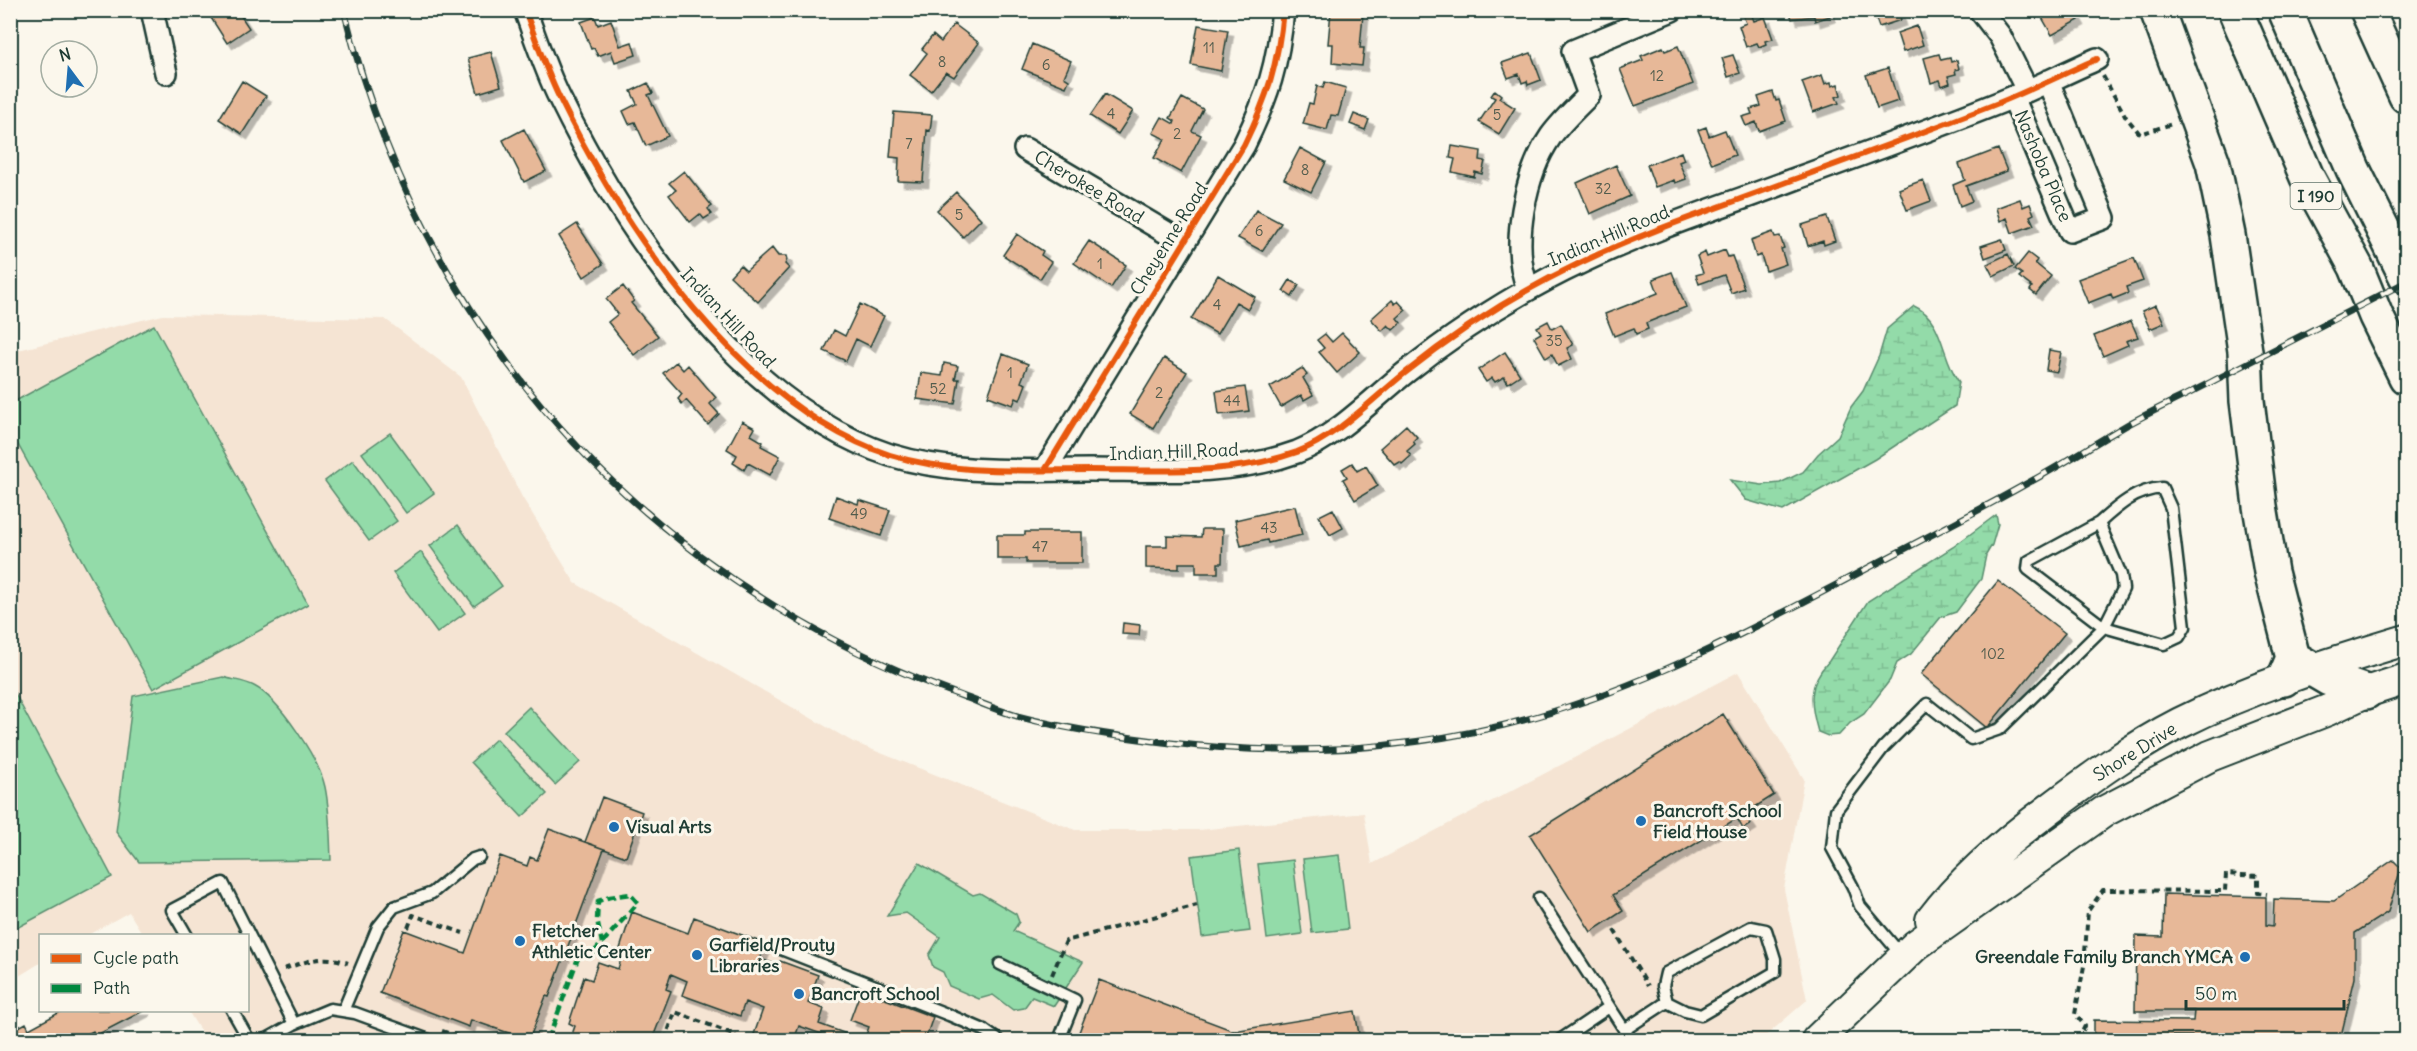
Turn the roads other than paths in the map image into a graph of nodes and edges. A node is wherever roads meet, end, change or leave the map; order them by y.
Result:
1 (152, 10) edge
2 (525, 10) edge
3 (1283, 10) edge
4 (1672, 10) edge
5 (1980, 10) edge
6 (2157, 10) edge
7 (2235, 10) edge
8 (2285, 10) edge
9 (2367, 10) edge
10 (2097, 59) road end
11 (166, 73) dead end
12 (2048, 81) junction
13 (2020, 94) junction
14 (2406, 96) edge
15 (1025, 149) dead end
16 (1184, 243) junction
17 (2406, 276) edge
18 (1528, 288) junction
19 (2406, 377) edge
20 (1045, 470) junction
21 (2099, 523) junction
22 (2104, 627) junction
23 (2406, 640) edge
24 (2296, 669) junction
25 (2406, 679) edge
26 (2366, 692) junction
27 (479, 857) dead end
28 (1539, 898) dead end
29 (187, 934) edge
30 (781, 949) dead end
31 (1909, 951) junction
32 (1000, 964) dead end
33 (1664, 1004) junction
34 (1609, 1006) junction
35 (343, 1011) junction
36 (233, 1012) edge
37 (294, 1024) junction
38 (1624, 1030) junction
39 (249, 1041) edge
40 (266, 1041) edge
41 (429, 1041) edge
42 (998, 1041) edge
43 (1059, 1041) edge
44 (1560, 1041) edge
45 (1631, 1041) edge
46 (1817, 1041) edge

1 - 11 street
2 - 20 street, Indian Hill Road
3 - 16 street, Cheyenne Road
4 - 18 street
5 - 13 street
6 - 24 highway
7 - 19 highway, I 190
8 - 17 highway, I 190
9 - 14 highway
10 - 12 street, Indian Hill Road
12 - 13 street, Indian Hill Road
12 - 13 street, Nashoba Place
13 - 18 street, Indian Hill Road
15 - 16 street, Cherokee Road
16 - 20 street, Cheyenne Road
18 - 20 street, Indian Hill Road
21 - 22 lane
21 - 22 lane
21 - 22 lane
22 - 31 lane
23 - 24 main road, Shore Drive
24 - 26 highway
24 - 31 main road, Shore Drive
25 - 26 main road, Shore Drive
26 - 31 main road, Shore Drive
27 - 35 lane
28 - 34 lane
29 - 37 lane
30 - 42 lane
31 - 46 main road, Shore Drive
32 - 43 lane
33 - 33 lane
33 - 38 lane
34 - 38 lane
34 - 44 lane
35 - 37 lane
35 - 41 lane
36 - 39 lane
37 - 40 lane
38 - 45 lane

